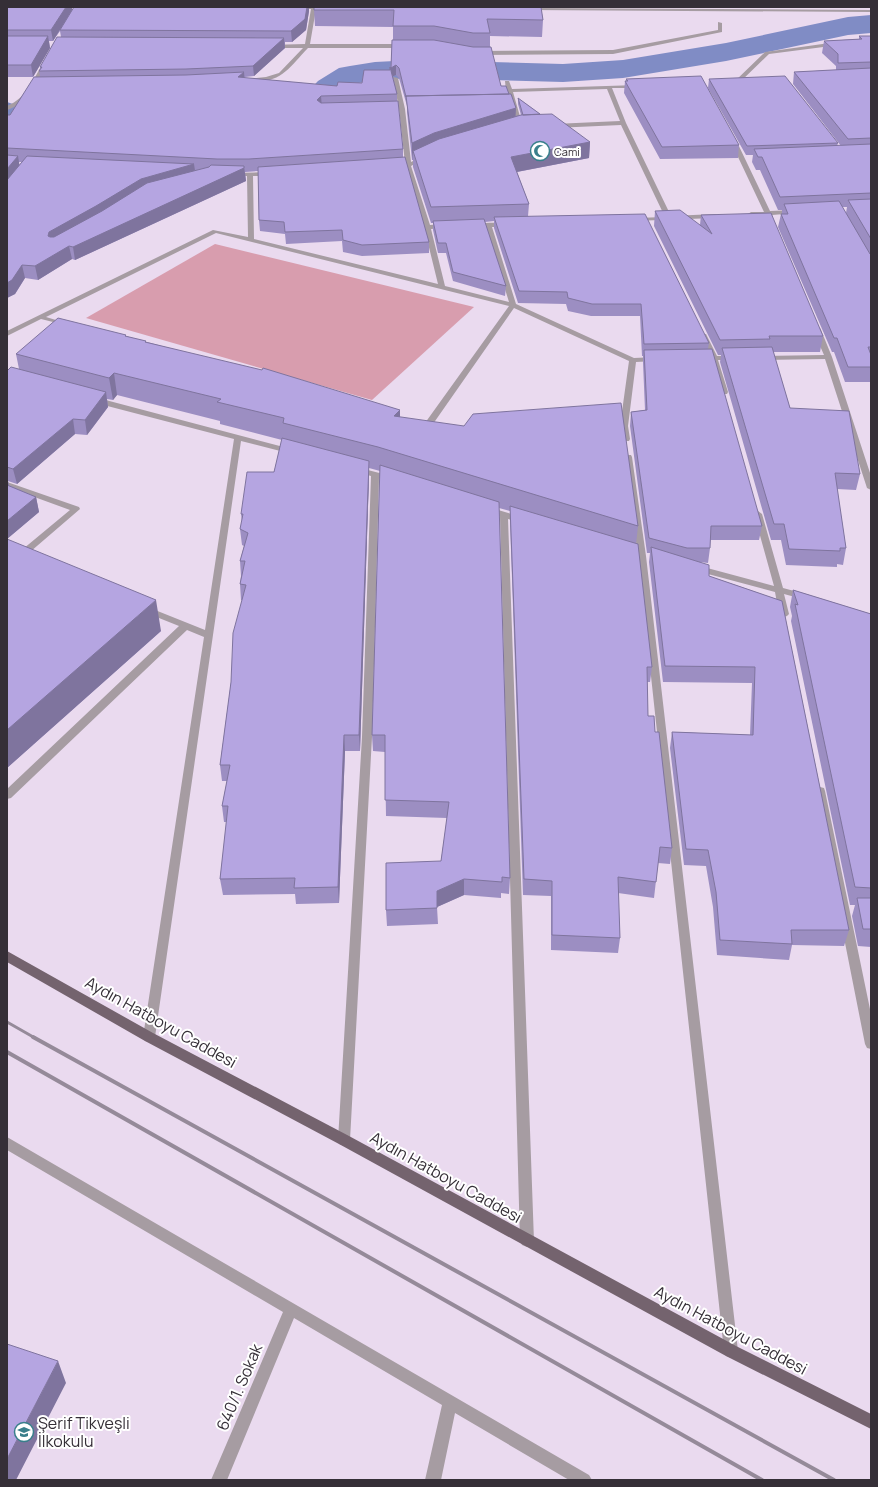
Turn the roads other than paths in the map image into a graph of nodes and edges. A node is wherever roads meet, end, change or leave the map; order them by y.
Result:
1 (290, 8) edge
2 (314, 8) edge
3 (330, 8) edge
4 (527, 9) edge
5 (871, 11) edge
6 (720, 23) dead end
7 (844, 44) edge
8 (268, 46) edge
9 (307, 46) junction
10 (411, 46) edge
11 (473, 53) edge
12 (49, 58) edge
13 (395, 78) edge
14 (243, 80) edge
15 (507, 82) dead end
16 (744, 82) edge
17 (730, 83) edge
18 (736, 83) junction
19 (32, 85) junction
20 (39, 85) edge
21 (640, 86) edge
22 (609, 87) junction
23 (509, 91) junction
24 (514, 107) junction
25 (8, 108) edge
26 (506, 108) edge
27 (402, 109) junction
28 (410, 109) edge
29 (395, 110) edge
30 (623, 123) junction
31 (544, 126) edge
32 (520, 127) junction
33 (528, 127) edge
34 (513, 129) edge
35 (728, 132) edge
36 (429, 155) edge
37 (743, 159) junction
38 (750, 159) dead end
39 (408, 166) junction
40 (384, 167) edge
41 (274, 174) edge
42 (224, 175) edge
43 (250, 175) junction
44 (800, 212) edge
45 (768, 213) junction
46 (745, 214) edge
47 (722, 216) edge
48 (669, 219) junction
49 (630, 220) edge
50 (646, 220) junction
51 (512, 224) edge
52 (488, 225) junction
53 (450, 226) edge
54 (465, 226) edge
55 (427, 227) junction
56 (649, 227) edge
57 (774, 227) edge
58 (251, 240) junction
59 (442, 287) junction
60 (513, 304) junction
61 (40, 317) junction
62 (813, 321) edge
63 (78, 328) edge
64 (701, 330) edge
65 (7, 334) edge
66 (828, 357) junction
67 (714, 358) junction
68 (662, 359) edge
69 (692, 359) edge
70 (633, 360) junction
71 (84, 397) edge
72 (727, 404) edge
73 (414, 432) edge
74 (238, 438) junction
75 (299, 454) edge
76 (345, 466) edge
77 (375, 474) junction
78 (398, 481) edge
79 (7, 484) edge
80 (871, 488) edge
81 (755, 505) edge
82 (481, 508) edge
83 (504, 515) junction
84 (533, 523) edge
85 (19, 557) edge
86 (685, 566) edge
87 (779, 589) junction
88 (814, 600) edge
89 (142, 608) edge
90 (785, 621) edge
91 (185, 626) junction
92 (208, 635) junction
93 (819, 785) edge
94 (7, 795) edge
95 (845, 910) junction
96 (858, 910) edge
97 (7, 956) edge
98 (149, 1037) junction
99 (871, 1044) edge
100 (344, 1140) junction
101 (7, 1143) edge
102 (527, 1241) junction
103 (291, 1309) junction
104 (731, 1351) junction
105 (450, 1402) junction
106 (871, 1422) edge
107 (219, 1480) edge
108 (433, 1480) edge
109 (584, 1480) edge

1 - 2 street
2 - 3 street
2 - 9 street
4 - 5 street
6 - 11 street
7 - 18 street
8 - 9 street
9 - 10 street
9 - 14 street
12 - 19 street
13 - 27 street
15 - 23 street
16 - 18 street
17 - 18 street
19 - 20 street
19 - 25 street
21 - 22 street
22 - 23 street
22 - 30 street
23 - 24 street
24 - 26 street
24 - 32 street
27 - 28 street
27 - 29 street
27 - 39 street
30 - 31 street
30 - 48 street
32 - 33 street
32 - 34 street
35 - 37 street
36 - 39 street
37 - 38 street
37 - 45 street
39 - 40 street
39 - 55 street
41 - 43 street
42 - 43 street
43 - 58 street
44 - 45 street
45 - 46 street
45 - 57 street
47 - 48 street
48 - 50 street
49 - 50 street
50 - 56 street
51 - 52 street
52 - 54 street
52 - 60 street
53 - 55 street
55 - 59 street
58 - 59 street
58 - 61 street
59 - 60 street
60 - 70 street
60 - 73 street
61 - 63 street
61 - 65 street
62 - 66 street
64 - 67 street
66 - 67 street
66 - 80 street
67 - 69 street
67 - 72 street
68 - 70 street
70 - 104 street
71 - 74 street
74 - 75 street
74 - 92 street
76 - 77 street
77 - 78 street
77 - 100 street
79 - 85 street
81 - 87 street
82 - 83 street
83 - 84 street
83 - 102 street
86 - 87 street
87 - 88 street
87 - 90 street
89 - 91 street
91 - 92 street
91 - 94 street
92 - 98 street
93 - 95 street
95 - 96 street
95 - 99 street
97 - 98 main road, Aydın Hatboyu Caddesi
98 - 100 main road, Aydın Hatboyu Caddesi
100 - 102 main road, Aydın Hatboyu Caddesi
101 - 103 street
102 - 104 main road, Aydın Hatboyu Caddesi
103 - 105 street
103 - 107 street, 640/1. Sokak
104 - 106 main road, Aydın Hatboyu Caddesi
105 - 108 street
105 - 109 street

